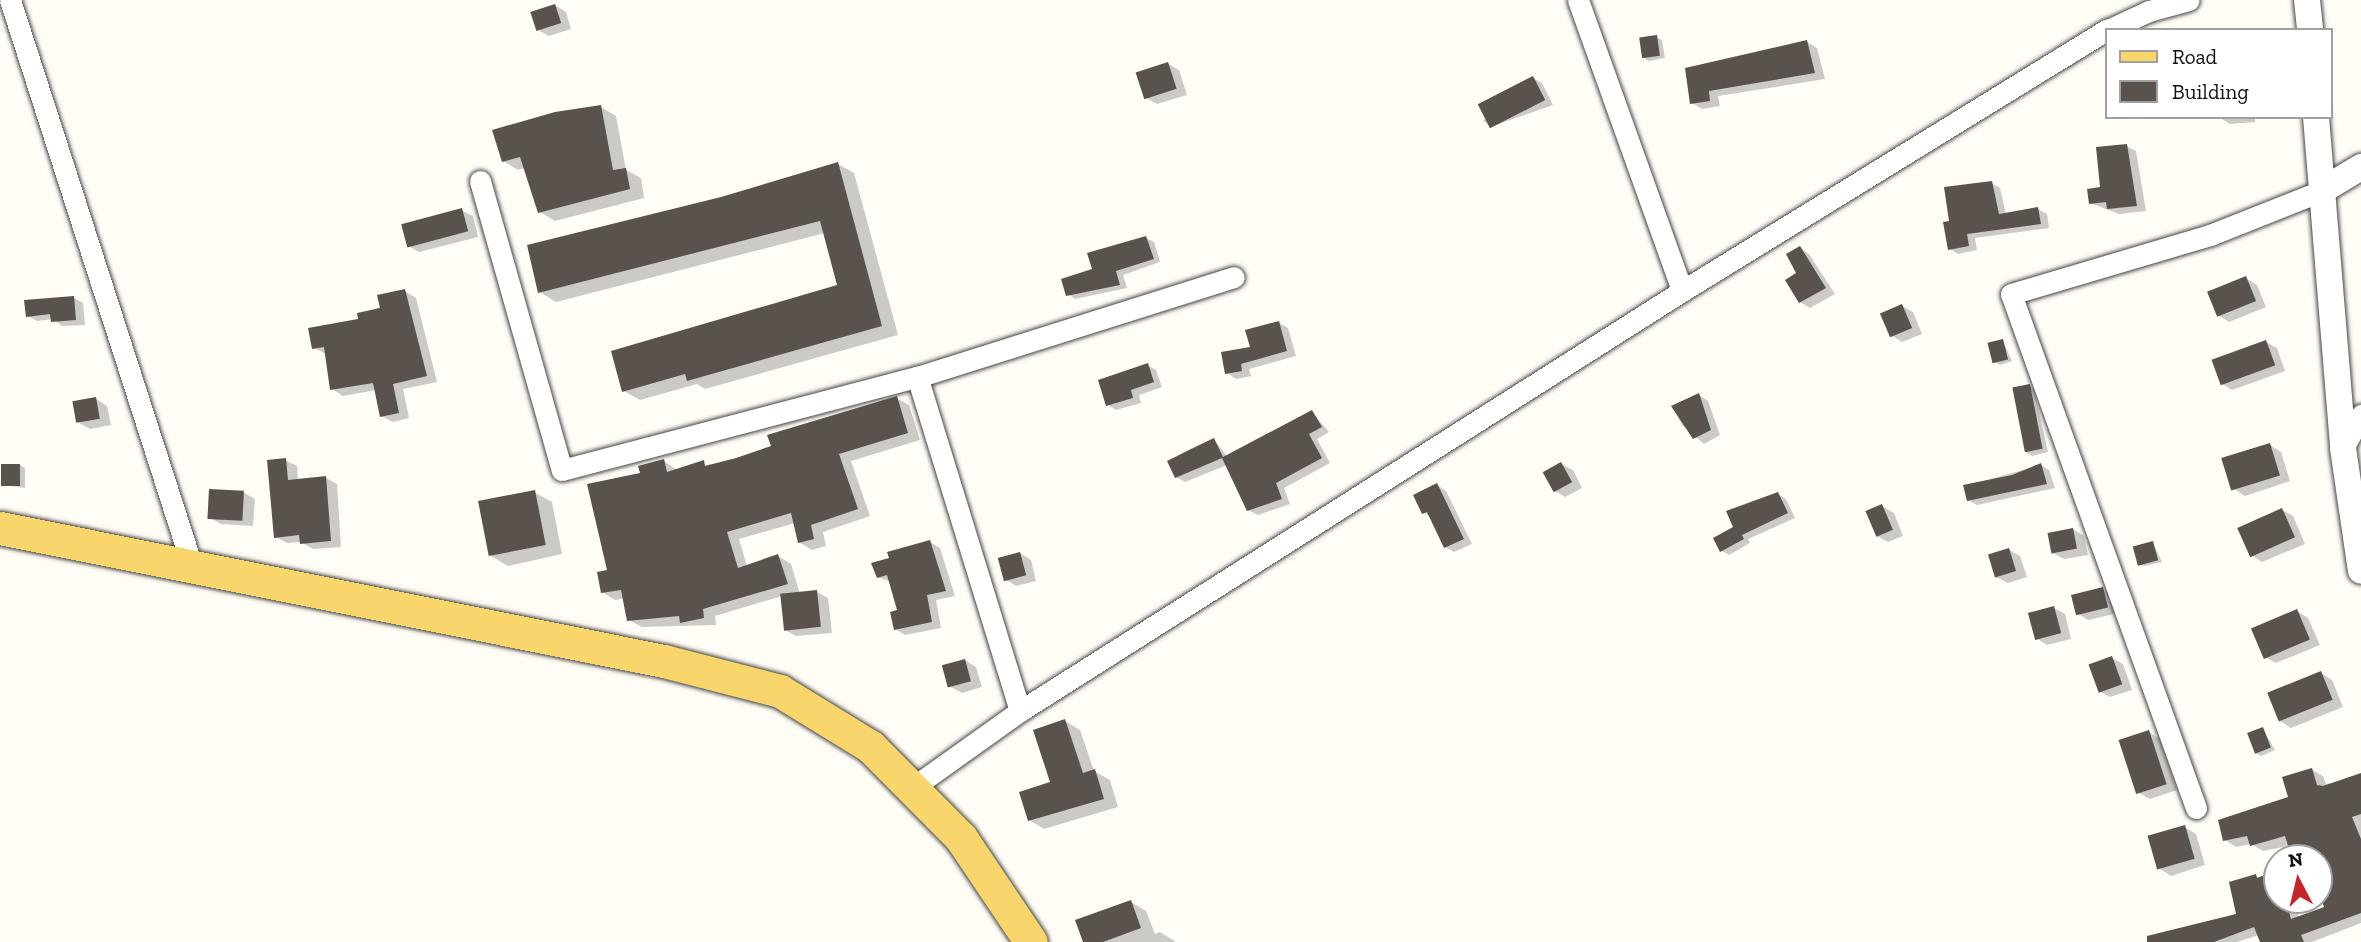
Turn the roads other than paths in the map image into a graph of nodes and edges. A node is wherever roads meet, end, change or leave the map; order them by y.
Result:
1 (10, 0) edge
2 (1578, 0) edge
3 (2189, 0) edge
4 (2307, 0) edge
5 (2112, 28) edge
6 (2309, 28) edge
7 (2106, 31) edge
8 (2316, 119) edge
9 (2361, 167) edge
10 (480, 181) dead end
11 (2321, 191) junction
12 (1234, 277) dead end
13 (1682, 291) junction
14 (917, 377) junction
15 (2361, 415) edge
16 (2343, 448) junction
17 (0, 528) edge
18 (192, 566) junction
19 (2361, 571) edge
20 (1020, 711) junction
21 (912, 788) junction
22 (2196, 808) dead end
23 (1031, 942) edge

1 - 18 street
2 - 13 street
3 - 5 street
4 - 6 street
7 - 13 street
8 - 11 street
9 - 11 street
10 - 14 street
11 - 16 street
11 - 22 street
12 - 14 street
13 - 20 street
14 - 20 street
15 - 16 street
16 - 19 street
17 - 18 main road
18 - 21 main road
20 - 21 street
21 - 23 main road

